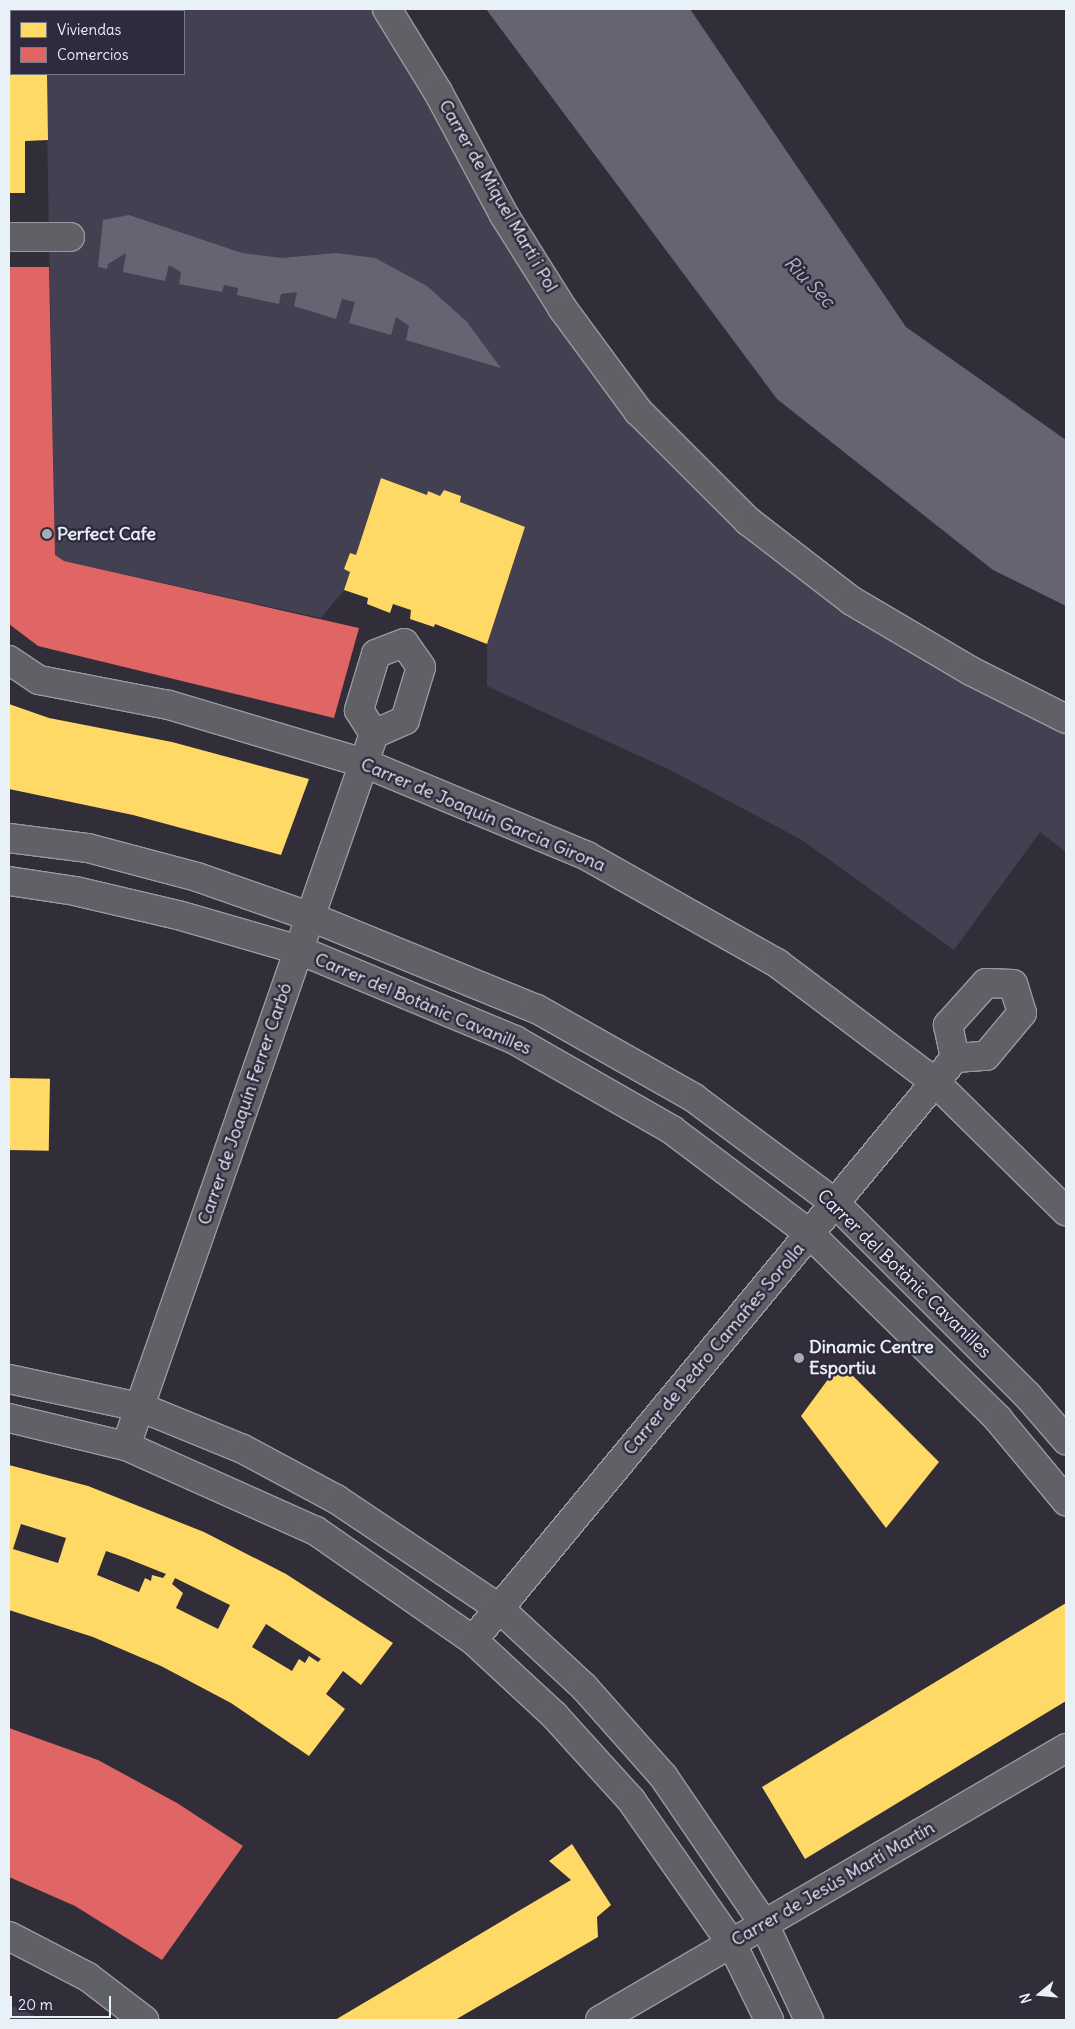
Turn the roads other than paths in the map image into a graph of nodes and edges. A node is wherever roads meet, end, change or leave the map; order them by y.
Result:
1 (387, 9) edge
2 (70, 236) dead end
3 (9, 237) edge
4 (9, 660) edge
5 (1066, 719) edge
6 (374, 734) dead end
7 (364, 763) junction
8 (9, 838) edge
9 (9, 881) edge
10 (311, 916) junction
11 (299, 950) junction
12 (955, 1058) dead end
13 (935, 1082) junction
14 (835, 1203) junction
15 (1066, 1211) edge
16 (810, 1234) junction
17 (9, 1378) edge
18 (140, 1407) junction
19 (9, 1418) edge
20 (1066, 1440) edge
21 (126, 1446) junction
22 (1066, 1501) edge
23 (499, 1608) junction
24 (473, 1640) junction
25 (1066, 1748) edge
26 (764, 1924) junction
27 (9, 1936) edge
28 (732, 1944) junction
29 (144, 2020) edge
30 (600, 2020) edge
31 (769, 2020) edge
32 (810, 2020) edge

1 - 5 street, Carrer de Miquel Martí i Pol
2 - 3 street
4 - 7 street, Carrer de Joaquín Garcia Girona
6 - 7 street, Carrer de Joaquín Ferrer Carbó
7 - 10 street, Carrer de Joaquín Ferrer Carbó
7 - 13 street, Carrer de Joaquín Garcia Girona
8 - 10 street, Carrer del Botànic Cavanilles
9 - 11 street, Carrer del Botànic Cavanilles
10 - 11 street, Carrer de Joaquín Ferrer Carbó
10 - 14 street, Carrer del Botànic Cavanilles
11 - 16 street, Carrer del Botànic Cavanilles
11 - 18 street, Carrer de Joaquín Ferrer Carbó
12 - 13 street, Carrer de Pedro Camañes Sorolla
13 - 14 street, Carrer de Pedro Camañes Sorolla
13 - 15 street, Carrer de Joaquín Garcia Girona
14 - 16 street, Carrer de Pedro Camañes Sorolla
14 - 20 street, Carrer del Botànic Cavanilles
16 - 22 street, Carrer del Botànic Cavanilles
16 - 23 street, Carrer de Pedro Camañes Sorolla
17 - 18 street
18 - 21 street, Carrer de Joaquín Ferrer Carbó
18 - 23 street
19 - 21 street
21 - 24 street
23 - 24 street, Carrer de Pedro Camañes Sorolla
23 - 26 street
24 - 28 street
25 - 26 street, Carrer de Jesús Martí Martín
26 - 28 street, Carrer de Jesús Martí Martín
26 - 32 street
27 - 29 street
28 - 30 street, Carrer de Jesús Martí Martín
28 - 31 street

